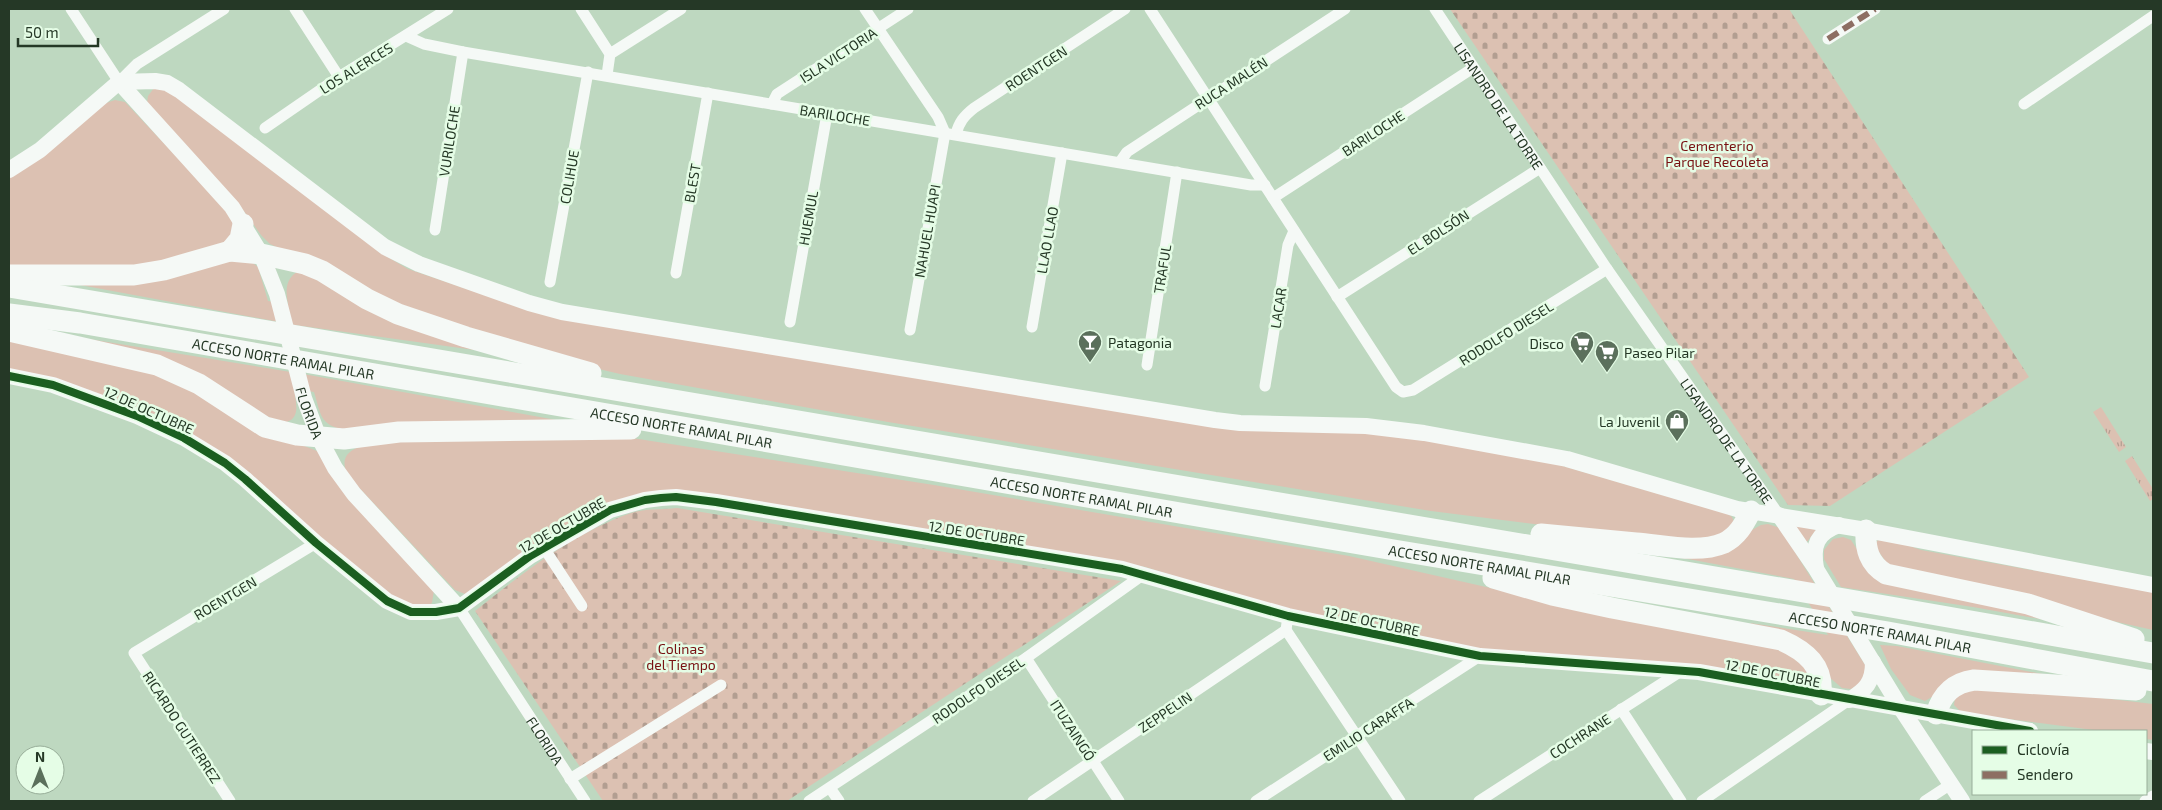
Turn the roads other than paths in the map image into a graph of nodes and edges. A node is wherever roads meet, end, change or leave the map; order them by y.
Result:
1 (71, 9) edge
2 (224, 9) edge
3 (295, 9) edge
4 (448, 9) edge
5 (581, 9) edge
6 (681, 9) edge
7 (865, 9) edge
8 (908, 9) edge
9 (1125, 9) edge
10 (1150, 9) edge
11 (1345, 9) edge
12 (1435, 9) edge
13 (1875, 9) edge
14 (2153, 16) edge
15 (878, 29) junction
16 (406, 36) junction
17 (1828, 39) dead end
18 (463, 52) junction
19 (610, 54) junction
20 (1473, 68) junction
21 (588, 72) junction
22 (607, 75) junction
23 (339, 78) junction
24 (119, 82) junction
25 (708, 93) junction
26 (1209, 98) junction
27 (772, 104) junction
28 (2024, 104) dead end
29 (827, 114) junction
30 (264, 128) dead end
31 (950, 134) junction
32 (1062, 152) junction
33 (1120, 162) junction
34 (1540, 168) junction
35 (9, 170) edge
36 (1177, 172) junction
37 (1265, 185) junction
38 (1273, 198) junction
39 (243, 224) junction
40 (435, 230) dead end
41 (1294, 231) junction
42 (230, 251) junction
43 (261, 254) junction
44 (1607, 269) junction
45 (676, 272) dead end
46 (9, 275) edge
47 (550, 282) dead end
48 (9, 286) edge
49 (1337, 297) junction
50 (9, 314) edge
51 (790, 322) dead end
52 (1032, 327) dead end
53 (910, 330) dead end
54 (9, 331) edge
55 (1147, 365) dead end
56 (9, 376) edge
57 (1265, 386) dead end
58 (693, 402) junction
59 (690, 429) junction
60 (319, 438) junction
61 (1751, 511) junction
62 (1779, 515) junction
63 (1384, 520) junction
64 (1839, 525) junction
65 (1866, 530) junction
66 (316, 543) junction
67 (544, 548) junction
68 (1394, 550) junction
69 (1816, 568) junction
70 (1144, 574) junction
71 (2153, 585) edge
72 (582, 606) dead end
73 (459, 608) junction
74 (1287, 623) junction
75 (2153, 646) edge
76 (134, 653) joint
77 (2153, 653) edge
78 (1480, 656) junction
79 (1026, 658) junction
80 (1872, 662) junction
81 (1681, 671) junction
82 (2153, 681) edge
83 (721, 684) dead end
84 (2153, 691) edge
85 (1821, 695) junction
86 (1849, 700) junction
87 (1621, 709) junction
88 (1902, 710) junction
89 (1936, 714) junction
90 (2024, 730) edge
91 (1358, 736) junction
92 (1094, 762) junction
93 (570, 779) junction
94 (1951, 784) junction
95 (830, 788) junction
96 (2153, 796) edge
97 (230, 801) edge
98 (585, 801) edge
99 (809, 801) edge
100 (839, 801) edge
101 (1032, 801) edge
102 (1119, 801) edge
103 (1256, 801) edge
104 (1400, 801) edge
105 (1479, 801) edge
106 (1681, 801) edge
107 (1702, 801) edge
108 (1925, 801) edge
109 (1962, 801) edge
110 (2145, 801) edge

1 - 24 street, FLORIDA
2 - 24 street
3 - 23 street
4 - 16 street, LOS ALERCES
5 - 19 street
6 - 19 street
7 - 15 street
8 - 15 street, ISLA VICTORIA
9 - 31 street, ROENTGEN
10 - 26 street
11 - 26 street, RUCA MALÉN
12 - 20 street, LISANDRO DE LA TORRE
13 - 17 street
14 - 28 street
15 - 27 street, ISLA VICTORIA
15 - 31 street
16 - 18 street, BARILOCHE
16 - 23 street, LOS ALERCES
18 - 21 street, BARILOCHE
18 - 40 street, VURILOCHE
19 - 22 street
20 - 34 street, LISANDRO DE LA TORRE
20 - 38 street, BARILOCHE
21 - 22 street, BARILOCHE
21 - 47 street, COLIHUE
22 - 25 street, BARILOCHE
23 - 30 street, LOS ALERCES
24 - 35 street
24 - 39 street, FLORIDA
24 - 61 street
25 - 27 street, BARILOCHE
25 - 45 street, BLEST
26 - 33 street, RUCA MALÉN
26 - 37 street
27 - 29 street, BARILOCHE
29 - 31 street, BARILOCHE
29 - 51 street, HUEMUL
31 - 32 street, BARILOCHE
31 - 53 street, NAHUEL HUAPI
32 - 33 street, BARILOCHE
32 - 52 street, LLAO LLAO
33 - 36 street, BARILOCHE
34 - 44 street, LISANDRO DE LA TORRE
34 - 49 street, EL BOLSÓN
36 - 37 street, BARILOCHE
36 - 55 street, TRAFUL
37 - 38 street
38 - 41 street
39 - 42 highway
39 - 43 street, FLORIDA
41 - 49 street
41 - 57 street, LACAR
42 - 43 highway
42 - 46 highway
43 - 58 highway
43 - 60 street, FLORIDA
44 - 49 street, RODOLFO DIESEL
44 - 62 street, LISANDRO DE LA TORRE
48 - 58 highway, ACCESO NORTE RAMAL PILAR
50 - 59 highway, ACCESO NORTE RAMAL PILAR
54 - 60 highway
56 - 66 street, 12 DE OCTUBRE
58 - 63 highway, ACCESO NORTE RAMAL PILAR
59 - 60 highway
59 - 68 highway, ACCESO NORTE RAMAL PILAR
60 - 73 street, FLORIDA
61 - 62 street
61 - 63 highway
62 - 64 street
62 - 69 street, LISANDRO DE LA TORRE
63 - 77 highway, ACCESO NORTE RAMAL PILAR
64 - 65 street
64 - 69 street
65 - 71 street
65 - 75 highway
66 - 73 street, 12 DE OCTUBRE
66 - 76 street, ROENTGEN
67 - 70 street, 12 DE OCTUBRE
67 - 72 street
67 - 73 street, 12 DE OCTUBRE
68 - 82 highway, ACCESO NORTE RAMAL PILAR
68 - 85 highway
69 - 80 street, LISANDRO DE LA TORRE
70 - 74 street, 12 DE OCTUBRE
70 - 79 street, RODOLFO DIESEL
73 - 93 street, FLORIDA
74 - 78 street, 12 DE OCTUBRE
74 - 91 street
74 - 92 street, ZEPPELIN
76 - 97 street, RICARDO GUTIERREZ
78 - 81 street, 12 DE OCTUBRE
78 - 91 street, EMILIO CARAFFA
79 - 92 street, ITUZAINGÓ
79 - 95 street, RODOLFO DIESEL
80 - 86 street
80 - 88 street, LISANDRO DE LA TORRE
81 - 85 street, 12 DE OCTUBRE
81 - 87 street, COCHRANE
83 - 93 street
84 - 89 highway
85 - 86 street, 12 DE OCTUBRE
86 - 88 street, 12 DE OCTUBRE
86 - 107 street
87 - 105 street, COCHRANE
87 - 106 street
88 - 89 street, 12 DE OCTUBRE
88 - 94 street, LISANDRO DE LA TORRE
89 - 90 street, 12 DE OCTUBRE
91 - 103 street, EMILIO CARAFFA
91 - 104 street
92 - 101 street, ZEPPELIN
92 - 102 street, ITUZAINGÓ
93 - 98 street, FLORIDA
94 - 108 street
94 - 109 street, LISANDRO DE LA TORRE
95 - 99 street, RODOLFO DIESEL
95 - 100 street
96 - 110 street

